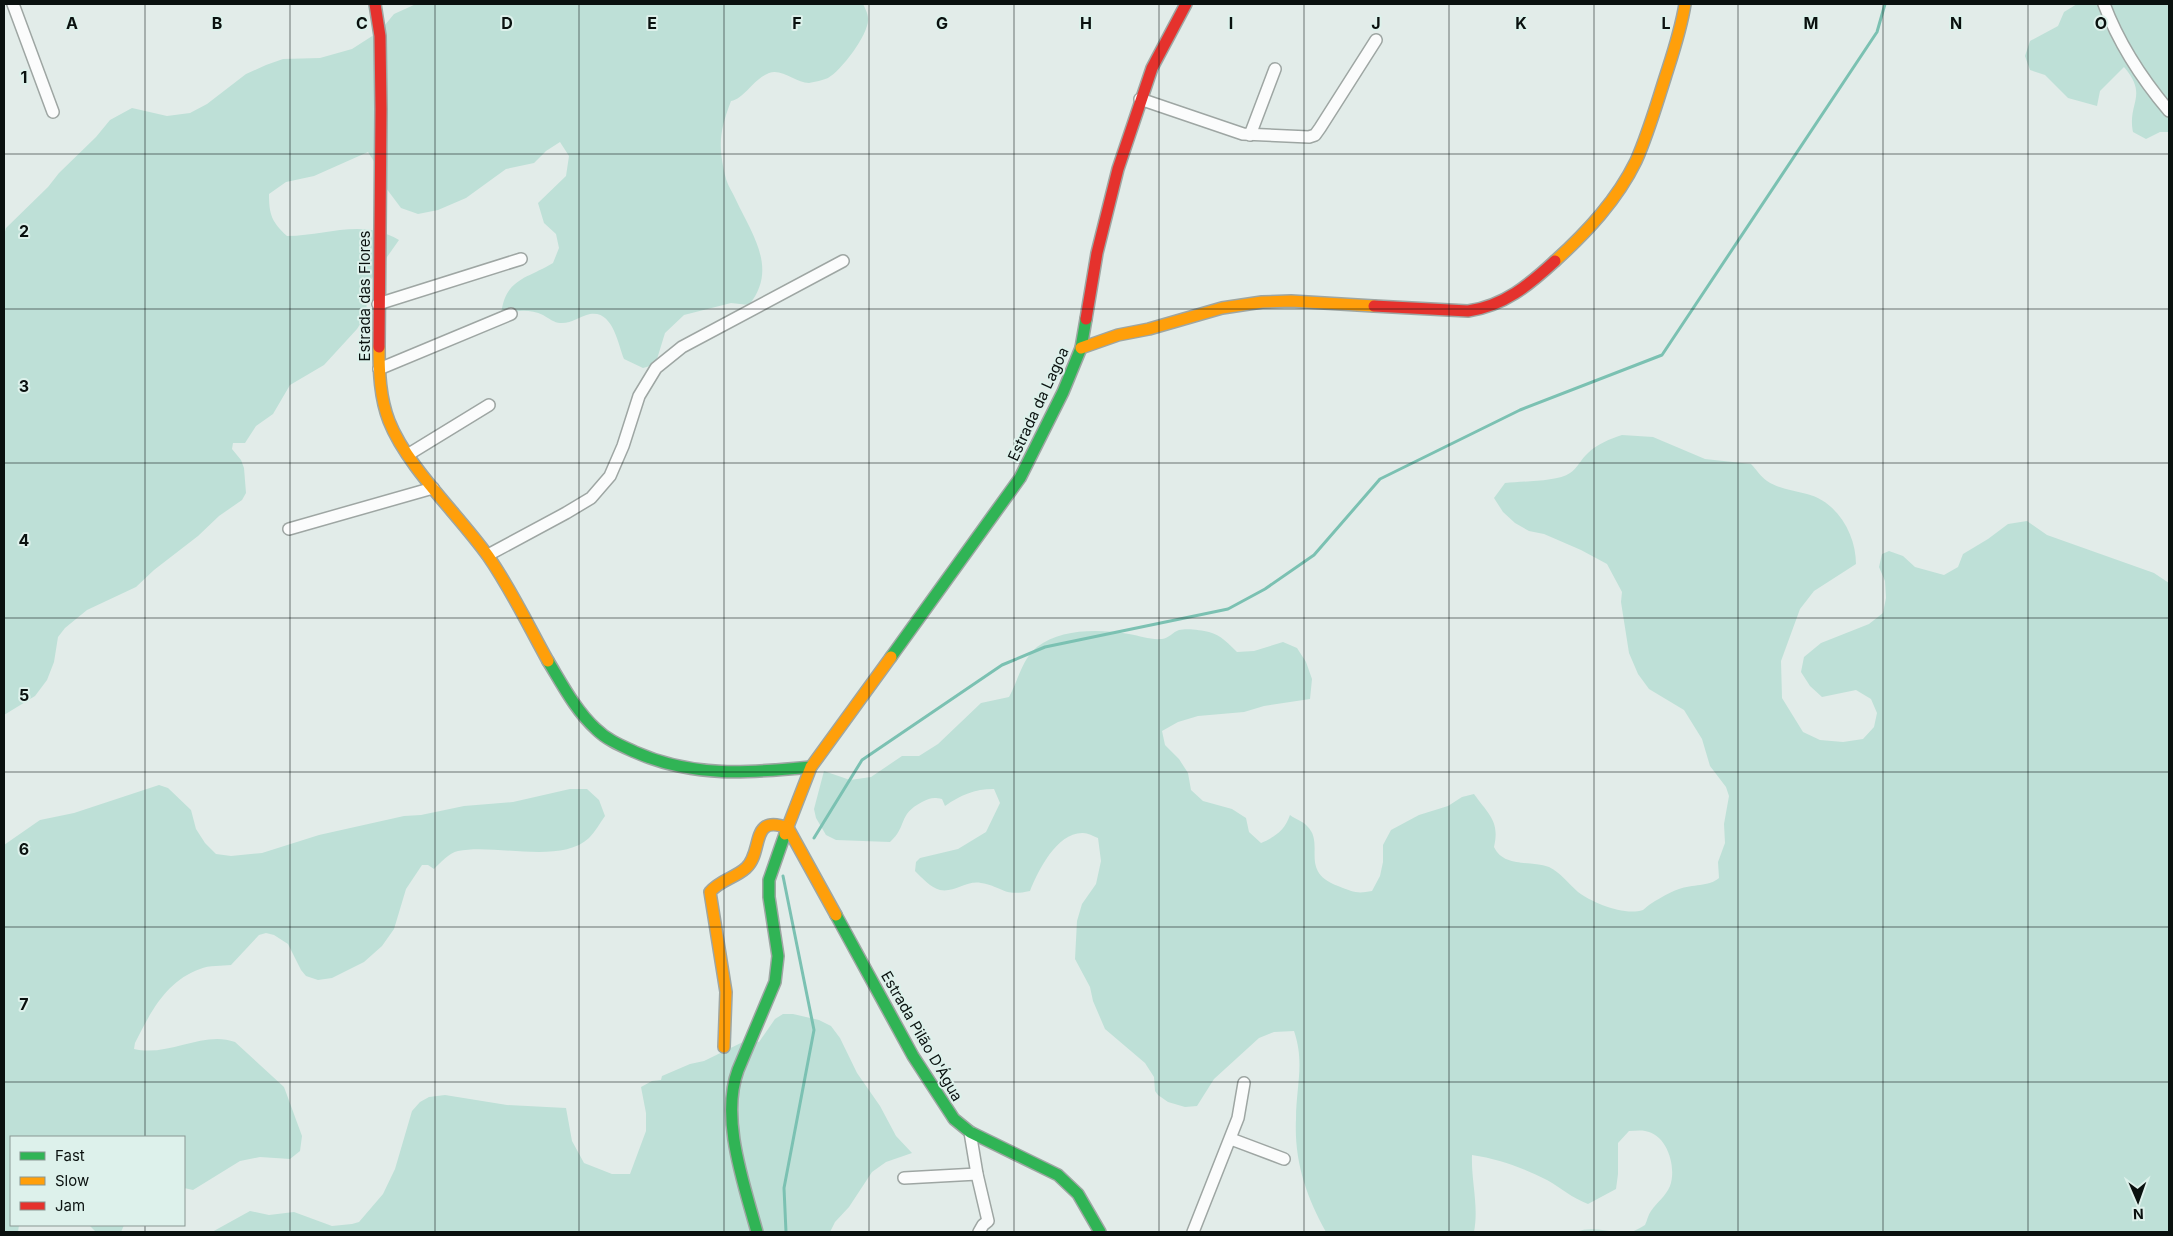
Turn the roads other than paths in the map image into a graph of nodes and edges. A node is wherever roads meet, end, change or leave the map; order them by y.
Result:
1 (13, 4) edge
2 (375, 4) edge
3 (1186, 4) edge
4 (1685, 4) edge
5 (2104, 4) edge
6 (1376, 40) dead end
7 (1275, 69) dead end
8 (1140, 99) junction
9 (2169, 111) edge
10 (53, 112) dead end
11 (1250, 135) junction
12 (521, 258) dead end
13 (843, 261) dead end
14 (378, 304) junction
15 (511, 314) dead end
16 (1081, 348) junction
17 (379, 369) junction
18 (489, 405) dead end
19 (409, 454) junction
20 (433, 488) junction
21 (289, 529) dead end
22 (488, 555) junction
23 (811, 767) junction
24 (788, 828) junction
25 (724, 1047) dead end
26 (1244, 1083) dead end
27 (970, 1132) junction
28 (1231, 1139) junction
29 (1284, 1160) dead end
30 (977, 1174) junction
31 (904, 1178) dead end
32 (989, 1226) edge
33 (757, 1232) edge
34 (979, 1232) edge
35 (1100, 1232) edge
36 (1193, 1232) edge

1 - 10 street
2 - 14 street, Estrada das Flores
3 - 8 street, Estrada da Lagoa
4 - 16 street
5 - 9 street
6 - 11 street
7 - 11 street
8 - 11 street
8 - 16 street, Estrada da Lagoa
12 - 14 street
13 - 22 street
14 - 17 street, Estrada das Flores
15 - 17 street
16 - 23 street, Estrada da Lagoa
17 - 19 street, Estrada das Flores
18 - 19 street
19 - 20 street, Estrada das Flores
20 - 21 street
20 - 22 street, Estrada das Flores
22 - 23 street, Estrada das Flores
23 - 24 street, Estrada da Lagoa
24 - 25 street
24 - 27 street, Estrada Pilão D'Água
24 - 33 street, Estrada da Lagoa
26 - 28 street
27 - 30 street
27 - 35 street, Estrada Pilão D'Água
28 - 29 street
28 - 36 street
30 - 31 street
30 - 32 street
32 - 34 street

